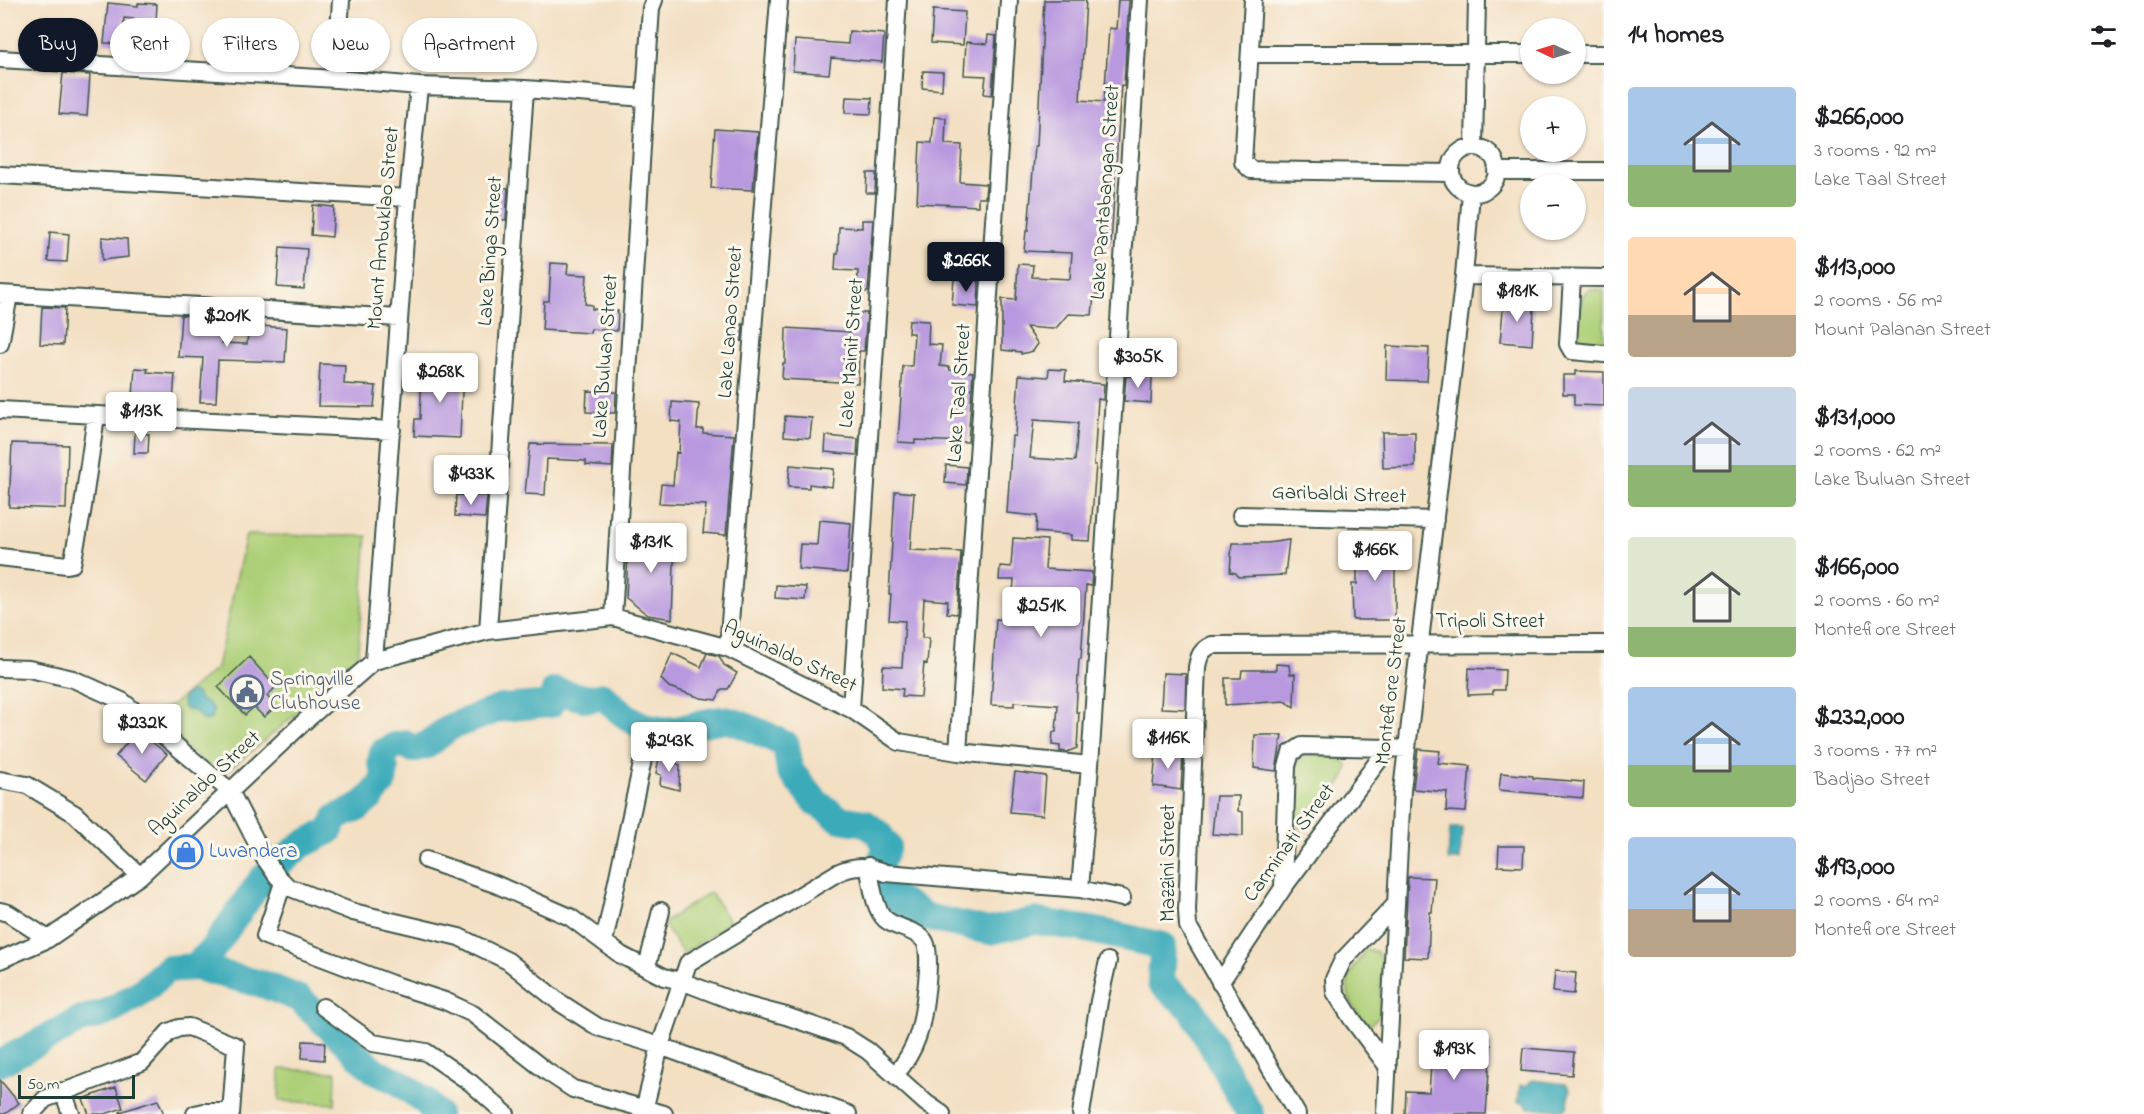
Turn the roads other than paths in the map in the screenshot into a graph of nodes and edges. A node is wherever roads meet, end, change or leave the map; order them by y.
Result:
1 (341, 0) edge
2 (654, 0) edge
3 (779, 0) edge
4 (898, 0) edge
5 (1009, 0) edge
6 (1140, 0) edge
7 (1253, 0) edge
8 (1477, 0) edge
9 (1250, 54) junction
10 (1476, 54) junction
11 (1520, 54) edge
12 (1586, 54) edge
13 (1604, 54) edge
14 (0, 59) edge
15 (336, 79) junction
16 (419, 86) junction
17 (525, 89) junction
18 (645, 98) junction
19 (1474, 147) junction
20 (1496, 171) junction
21 (1604, 171) edge
22 (1451, 173) junction
23 (0, 175) edge
24 (1471, 193) junction
25 (408, 198) junction
26 (1464, 276) junction
27 (1572, 278) junction
28 (1604, 278) edge
29 (4, 295) edge
30 (399, 318) junction
31 (0, 344) edge
32 (1604, 354) edge
33 (0, 410) edge
34 (96, 416) junction
35 (392, 430) junction
36 (1241, 515) dead end
37 (1435, 520) junction
38 (0, 557) edge
39 (613, 617) junction
40 (488, 631) junction
41 (1604, 644) edge
42 (1420, 645) junction
43 (728, 648) junction
44 (1199, 655) joint
45 (374, 661) junction
46 (0, 668) edge
47 (851, 709) junction
48 (646, 745) dead end
49 (1388, 748) junction
50 (1407, 749) junction
51 (958, 752) junction
52 (1090, 765) junction
53 (0, 780) edge
54 (230, 791) junction
55 (426, 860) dead end
56 (876, 869) junction
57 (140, 876) junction
58 (280, 880) junction
59 (1282, 888) junction
60 (1080, 889) junction
61 (1122, 898) dead end
62 (1396, 904) junction
63 (0, 911) edge
64 (661, 911) dead end
65 (48, 939) junction
66 (604, 942) junction
67 (0, 960) edge
68 (1107, 961) dead end
69 (645, 967) junction
70 (681, 981) junction
71 (1220, 983) junction
72 (323, 1007) dead end
73 (660, 1046) junction
74 (1388, 1067) junction
75 (896, 1074) junction
76 (63, 1091) junction
77 (644, 1111) edge
78 (231, 1113) edge
79 (31, 1114) edge
80 (71, 1114) edge
81 (195, 1114) edge
82 (506, 1114) edge
83 (664, 1114) edge
84 (848, 1114) edge
85 (942, 1114) edge
86 (1081, 1114) edge
87 (1297, 1114) edge
88 (1385, 1114) edge

1 - 15 street
2 - 18 street, Lake Buluan Street
3 - 43 street, Lake Lanao Street
4 - 47 street, Lake Mainit Street
5 - 51 street, Lake Taal Street
6 - 52 street, Lake Pantabangan Street
7 - 9 street
8 - 10 street
9 - 10 street
9 - 22 street
10 - 11 street
10 - 19 street
12 - 13 street
14 - 15 street
15 - 16 street
16 - 17 street
16 - 25 street, Mount Ambuklao Street
17 - 18 street
17 - 40 street, Lake Binga Street
18 - 39 street, Lake Buluan Street
19 - 20 street
19 - 22 street
20 - 21 street
20 - 24 street
22 - 24 street
23 - 25 street
24 - 26 street, Montefiore Street
25 - 30 street, Mount Ambuklao Street
26 - 27 street
26 - 37 street, Montefiore Street
27 - 28 street
27 - 32 street
29 - 30 street
29 - 31 street
30 - 35 street, Mount Ambuklao Street
33 - 34 street
34 - 35 street
34 - 38 street
35 - 45 street, Mount Ambuklao Street
36 - 37 street, Garibaldi Street
37 - 42 street, Montefiore Street
39 - 40 street, Aguinaldo Street
39 - 43 street, Aguinaldo Street
40 - 45 street, Aguinaldo Street
41 - 42 street, Tripoli Street
42 - 44 street, Tripoli Street
42 - 50 street, Montefiore Street
43 - 47 street, Aguinaldo Street
44 - 71 street, Mazzini Street
45 - 54 street, Aguinaldo Street
46 - 54 street
47 - 51 street, Aguinaldo Street
48 - 66 street
49 - 50 street
49 - 59 street, Carminati Street
49 - 59 street
50 - 62 street, Montefiore Street
51 - 52 street, Aguinaldo Street
52 - 60 street, Lake Pantabangan Street
53 - 57 street
54 - 57 street, Aguinaldo Street
54 - 58 street
55 - 66 street
56 - 60 street
56 - 70 street
56 - 75 street
57 - 65 street, Aguinaldo Street
58 - 73 street
58 - 77 street
59 - 71 street, Carminati Street
60 - 61 street
62 - 74 street, Montefiore Street
62 - 74 street
63 - 65 street
64 - 69 street
65 - 67 street, Aguinaldo Street
66 - 69 street
68 - 86 street
69 - 70 street
70 - 73 street
70 - 75 street
71 - 87 street, Mazzini Street
72 - 82 street
73 - 77 street
73 - 84 street
74 - 88 street, Montefiore Street
75 - 85 street
76 - 78 street
76 - 79 street
76 - 80 street
77 - 83 street
78 - 81 street

